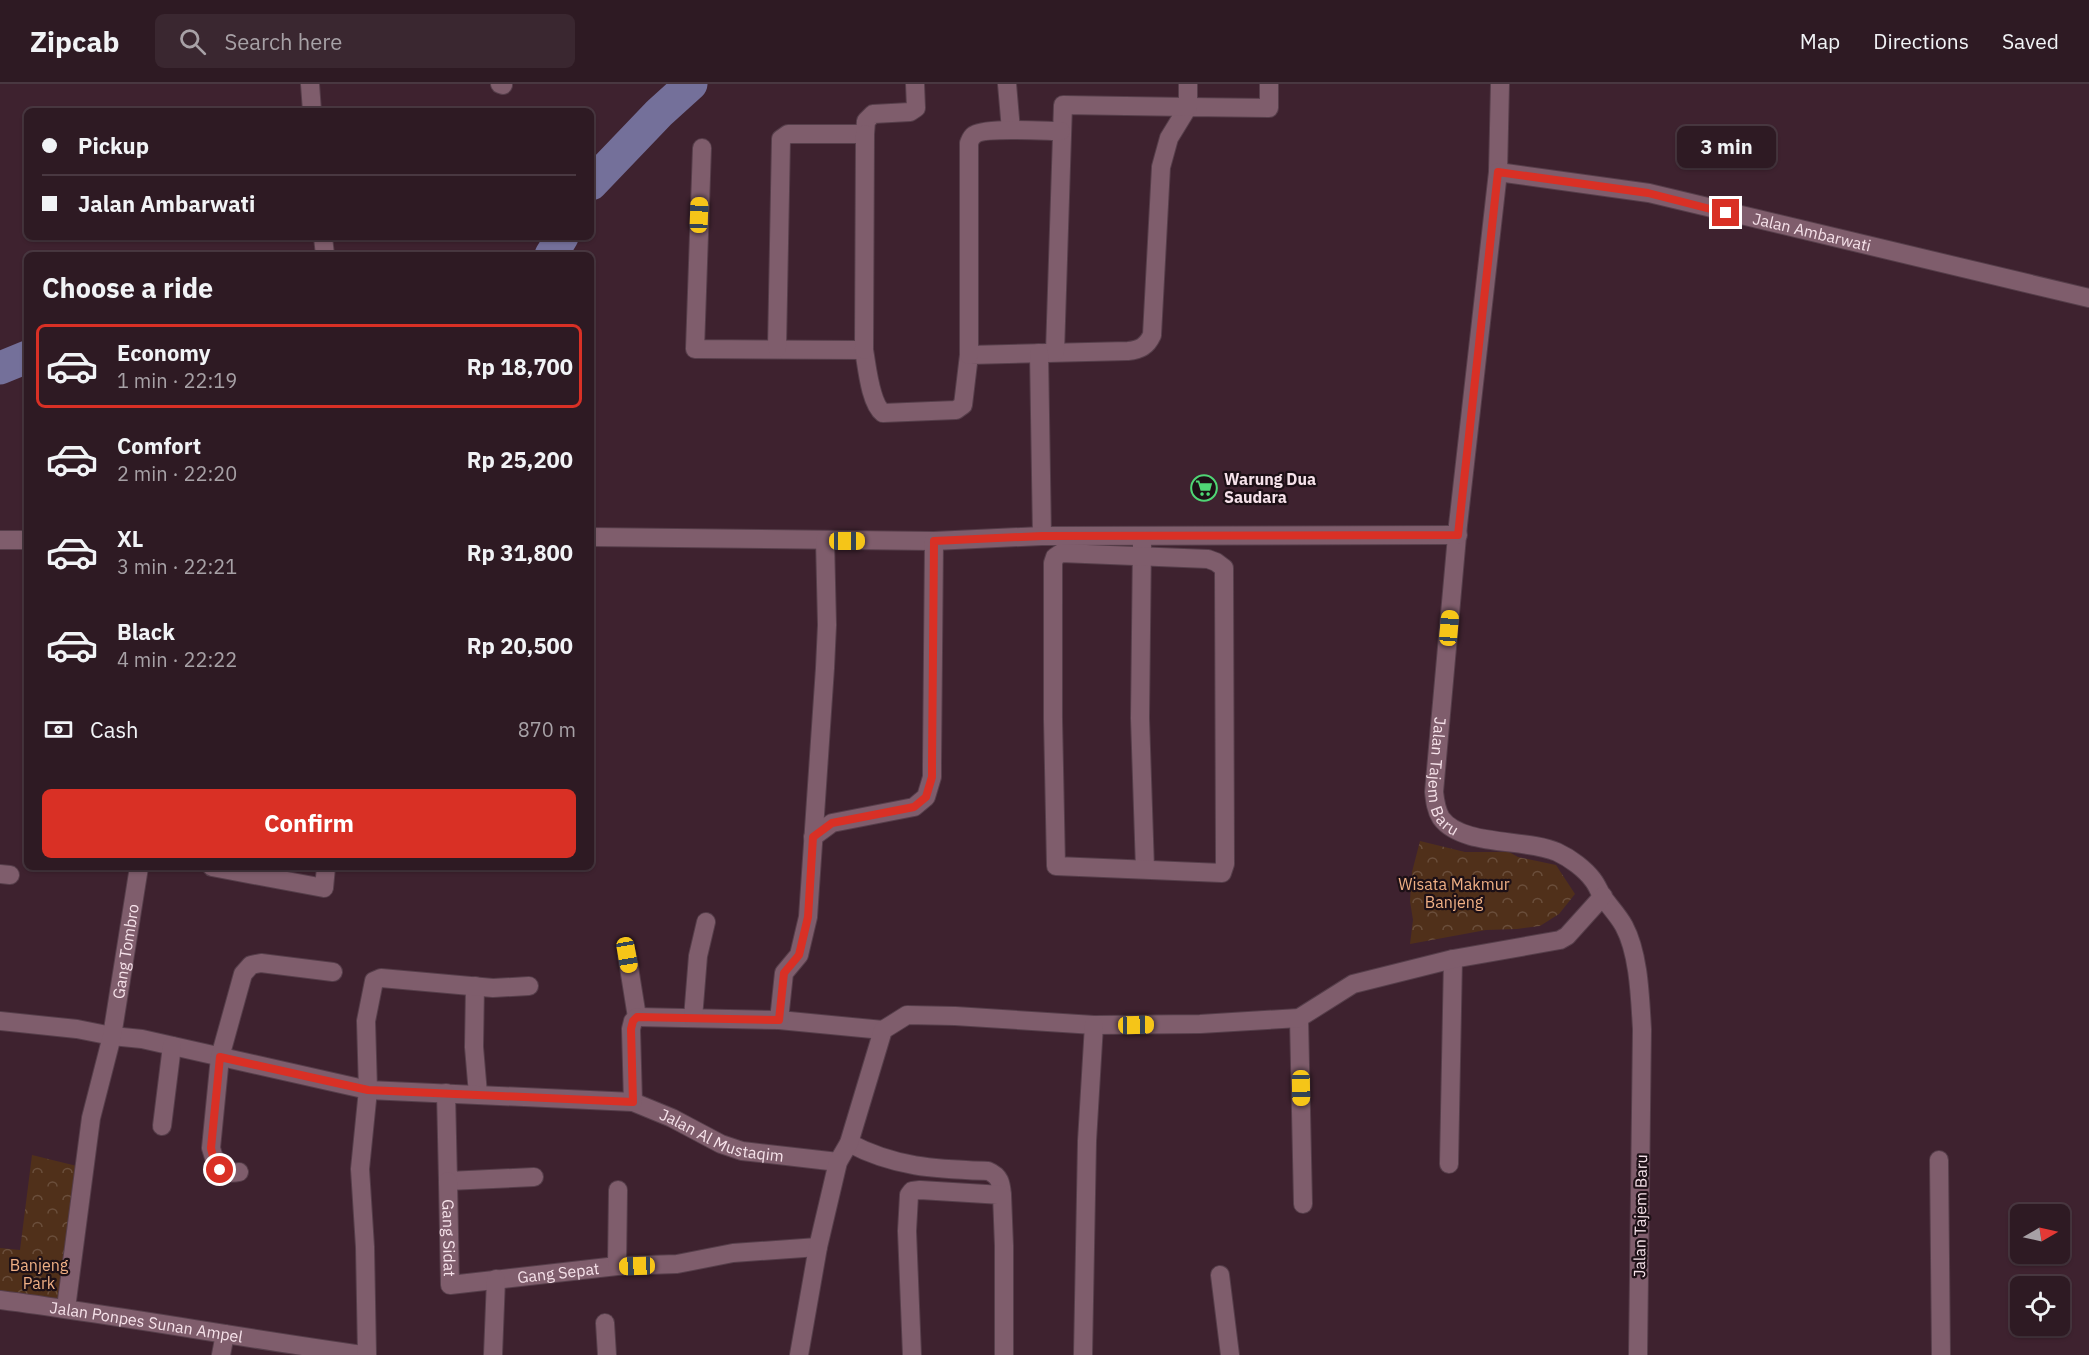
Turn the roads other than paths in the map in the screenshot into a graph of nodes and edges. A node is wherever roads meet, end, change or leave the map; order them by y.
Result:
1 (310, 84) edge
2 (915, 84) edge
3 (1007, 84) edge
4 (1188, 84) edge
5 (1269, 84) edge
6 (1500, 84) edge
7 (1188, 107) junction
8 (312, 108) edge
9 (1011, 130) junction
10 (1061, 131) junction
11 (865, 134) junction
12 (702, 148) dead end
13 (1498, 172) junction
14 (2089, 297) edge
15 (777, 348) junction
16 (864, 350) junction
17 (1047, 353) junction
18 (969, 355) junction
19 (1458, 535) junction
20 (1042, 536) junction
21 (594, 537) edge
22 (0, 540) edge
23 (24, 540) edge
24 (825, 540) junction
25 (934, 541) junction
26 (1142, 546) junction
27 (813, 837) junction
28 (1145, 869) junction
29 (139, 870) edge
30 (228, 870) edge
31 (326, 870) edge
32 (1603, 896) junction
33 (706, 922) dead end
34 (627, 955) dead end
35 (1453, 959) junction
36 (333, 972) dead end
37 (475, 986) junction
38 (529, 986) dead end
39 (637, 1017) junction
40 (693, 1018) junction
41 (1299, 1018) junction
42 (779, 1020) junction
43 (0, 1021) edge
44 (1094, 1025) junction
45 (883, 1030) junction
46 (112, 1036) junction
47 (172, 1046) junction
48 (220, 1057) junction
49 (368, 1090) junction
50 (446, 1093) junction
51 (478, 1094) junction
52 (633, 1102) junction
53 (162, 1126) dead end
54 (849, 1143) junction
55 (1940, 1160) dead end
56 (838, 1162) junction
57 (1449, 1164) dead end
58 (239, 1172) dead end
59 (534, 1177) dead end
60 (448, 1181) junction
61 (618, 1190) dead end
62 (1002, 1195) junction
63 (1303, 1204) dead end
64 (818, 1247) junction
65 (617, 1266) junction
66 (1220, 1275) dead end
67 (496, 1279) junction
68 (0, 1300) edge
69 (66, 1308) junction
70 (605, 1323) dead end
71 (225, 1334) junction
72 (221, 1355) edge
73 (365, 1355) edge
74 (493, 1355) edge
75 (608, 1355) edge
76 (799, 1355) edge
77 (912, 1355) edge
78 (1004, 1355) edge
79 (1083, 1355) edge
80 (1230, 1355) edge
81 (1638, 1355) edge
82 (1941, 1355) edge

1 - 8 street
2 - 11 street
3 - 9 street
4 - 7 street
5 - 7 street
6 - 13 street, Jalan Tajem Baru
7 - 10 street
7 - 17 street
9 - 10 street
9 - 18 street
10 - 17 street
11 - 15 street
11 - 16 street
12 - 15 street
13 - 14 street, Jalan Ambarwati
13 - 19 street, Jalan Tajem Baru
15 - 16 street
16 - 18 street
17 - 18 street
17 - 20 street
19 - 26 street
19 - 32 street, Jalan Tajem Baru
20 - 25 street
20 - 26 street
21 - 24 street
22 - 23 street
24 - 25 street
24 - 27 street
25 - 27 street
26 - 28 street
26 - 28 street
26 - 28 street
27 - 42 street
29 - 46 street, Gang Tombro
30 - 31 street
32 - 35 street
32 - 81 street, Jalan Tajem Baru
33 - 40 street
34 - 39 street
35 - 41 street
35 - 57 street
36 - 48 street
37 - 38 street
37 - 49 street
37 - 51 street
39 - 40 street
39 - 52 street
40 - 42 street
41 - 44 street
41 - 63 street
42 - 45 street
43 - 46 street, Jalan Al Mustaqim
44 - 45 street
44 - 79 street
45 - 54 street
46 - 47 street, Jalan Al Mustaqim
46 - 69 street, Gang Tombro
47 - 48 street, Jalan Al Mustaqim
47 - 53 street
48 - 49 street, Jalan Al Mustaqim
48 - 58 street
49 - 50 street, Jalan Al Mustaqim
49 - 73 street
50 - 51 street, Jalan Al Mustaqim
50 - 60 street, Gang Sidat
51 - 52 street, Jalan Al Mustaqim
52 - 56 street, Jalan Al Mustaqim
54 - 56 street
54 - 62 street
55 - 82 street
56 - 64 street
59 - 60 street, Gang Sidat
60 - 67 street, Gang Sidat
61 - 65 street, Gang Sepat
62 - 77 street
62 - 78 street
64 - 65 street
64 - 76 street
65 - 67 street, Gang Sepat
66 - 80 street
67 - 74 street
68 - 69 street, Jalan Ponpes Sunan Ampel
69 - 71 street, Jalan Ponpes Sunan Ampel
70 - 75 street
71 - 72 street
71 - 73 street, Jalan Ponpes Sunan Ampel

